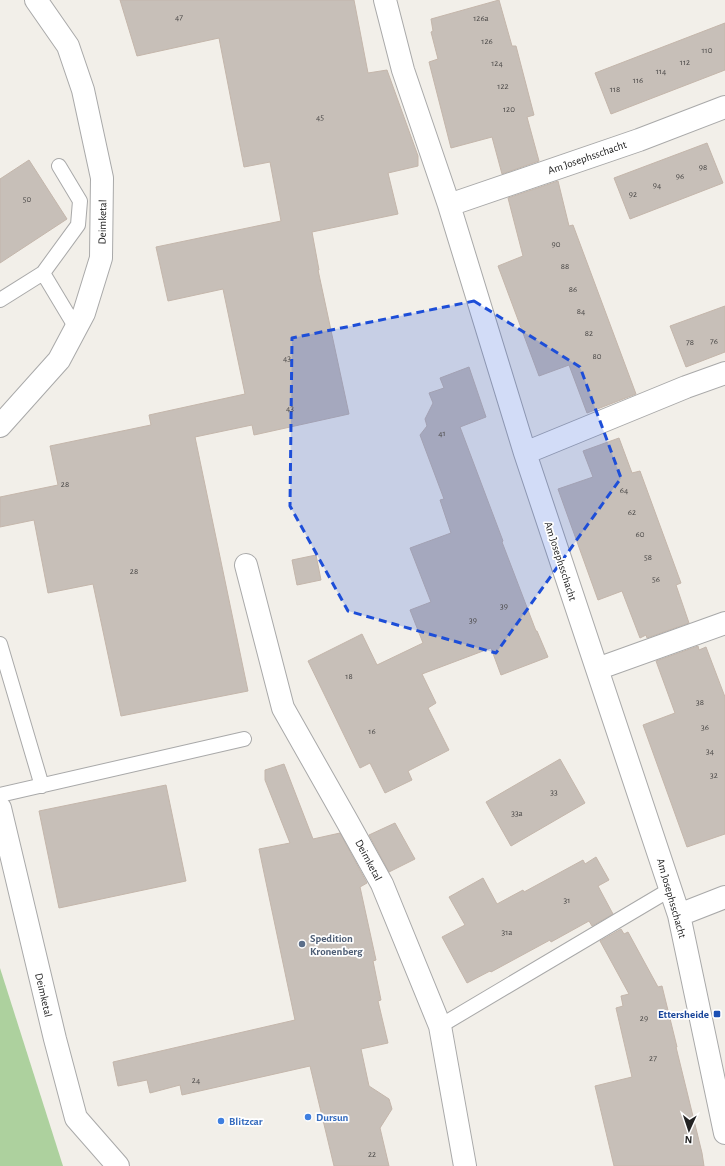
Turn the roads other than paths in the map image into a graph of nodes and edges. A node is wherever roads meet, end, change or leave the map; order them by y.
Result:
1 (36, 0) edge
2 (385, 0) edge
3 (725, 107) edge
4 (59, 166) dead end
5 (449, 205) junction
6 (43, 273) junction
7 (0, 300) edge
8 (76, 328) junction
9 (725, 373) edge
10 (0, 426) edge
11 (525, 453) junction
12 (246, 565) dead end
13 (725, 623) edge
14 (0, 644) edge
15 (597, 669) junction
16 (244, 739) dead end
17 (42, 786) junction
18 (0, 795) edge
19 (0, 808) edge
20 (671, 889) junction
21 (725, 897) edge
22 (679, 915) junction
23 (440, 1026) junction
24 (725, 1133) edge
25 (118, 1166) edge
26 (465, 1166) edge

1 - 8 street, Deimketal
2 - 5 street, Am Josephsschacht
3 - 5 street, Am Josephsschacht
4 - 6 lane
5 - 11 street, Am Josephsschacht
6 - 7 lane
6 - 8 lane
8 - 10 street, Deimketal
9 - 11 street
11 - 15 street, Am Josephsschacht
12 - 23 street, Deimketal
13 - 15 street
14 - 17 lane
15 - 20 street, Am Josephsschacht
16 - 17 lane
17 - 18 lane
19 - 25 street, Deimketal
20 - 22 street, Am Josephsschacht
20 - 23 lane
21 - 22 street
22 - 24 street, Am Josephsschacht
23 - 26 street, Deimketal

